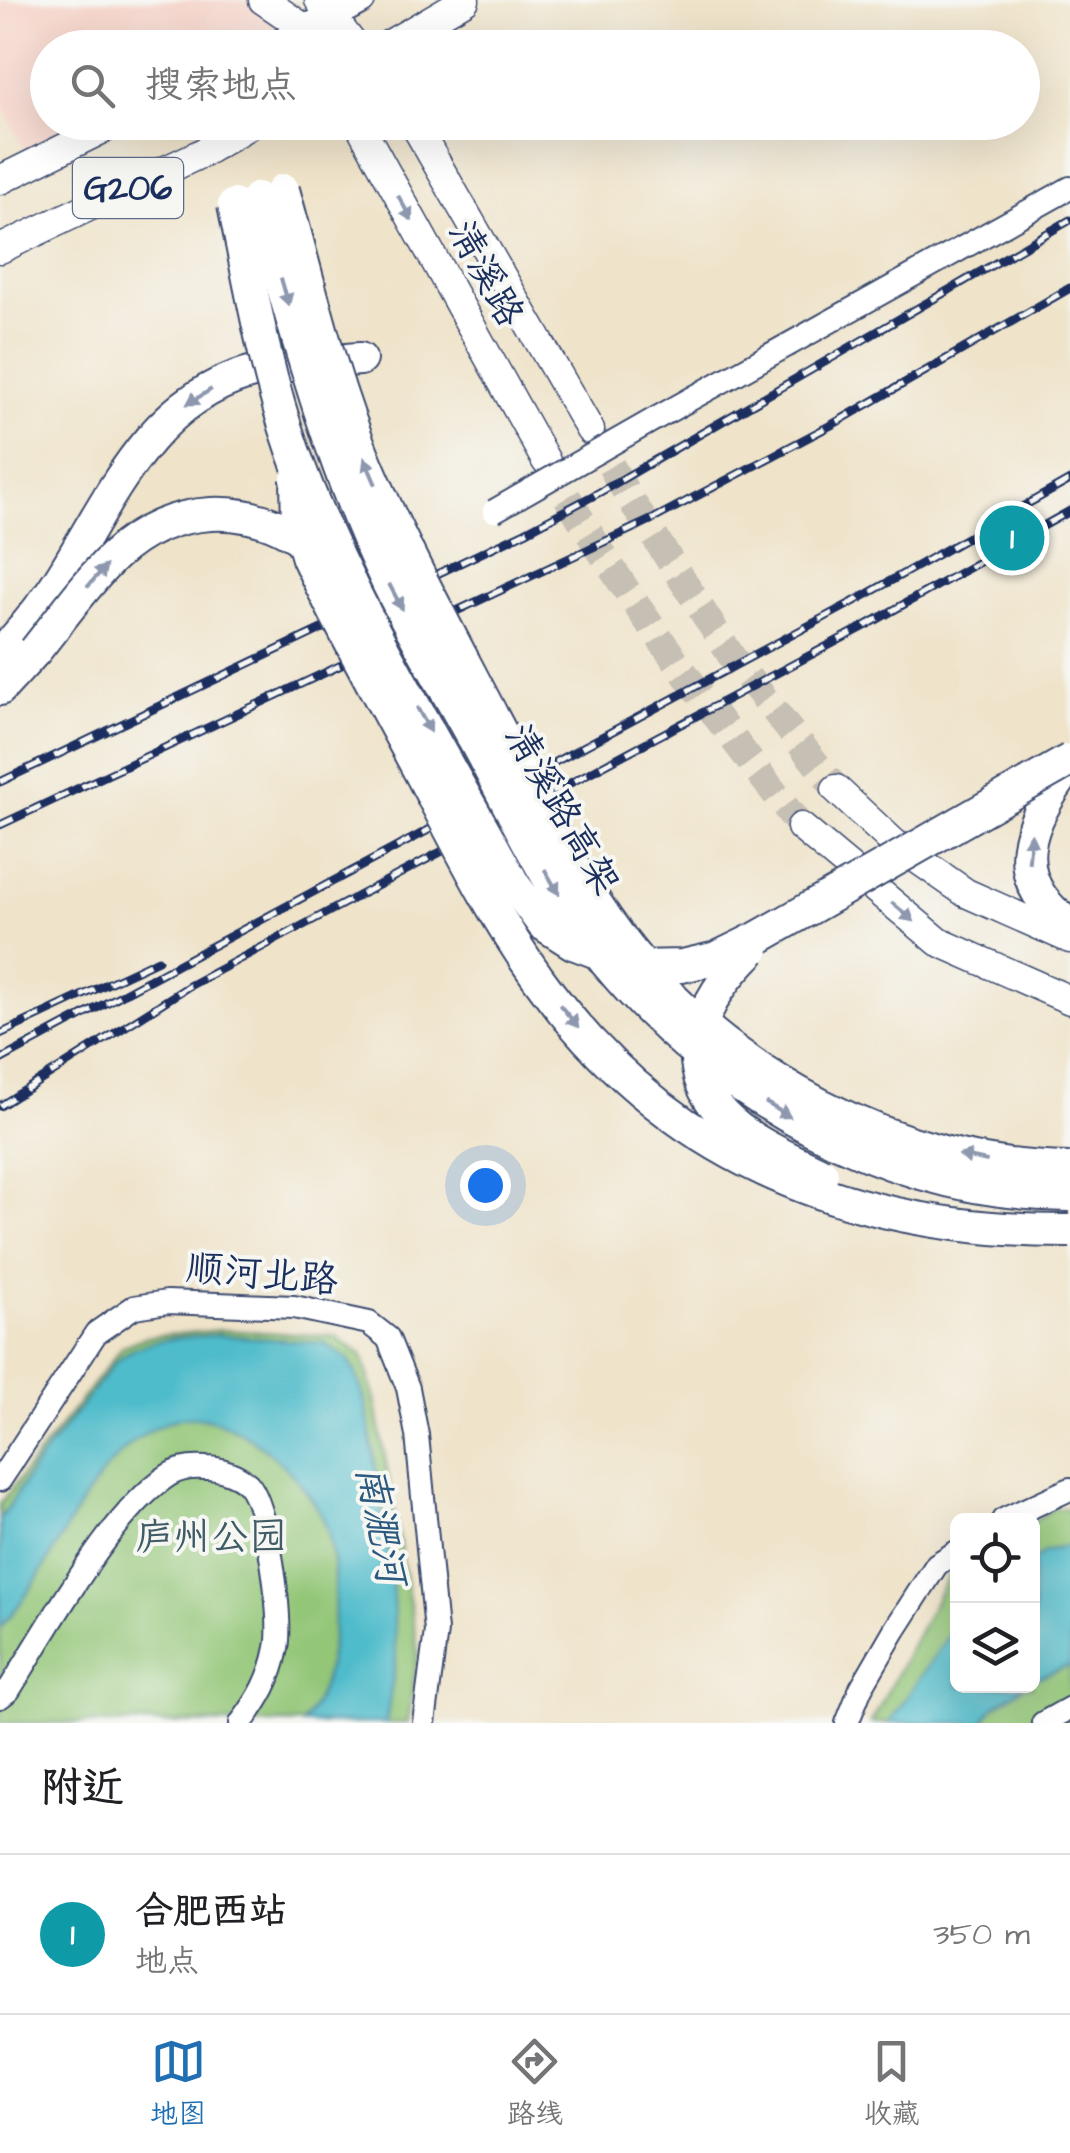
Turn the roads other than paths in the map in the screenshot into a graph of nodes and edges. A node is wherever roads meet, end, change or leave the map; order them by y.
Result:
1 (263, 0) edge
2 (361, 0) edge
3 (465, 0) edge
4 (325, 8) edge
5 (301, 30) edge
6 (342, 30) edge
7 (414, 30) edge
8 (81, 140) edge
9 (224, 140) edge
10 (368, 140) edge
11 (423, 140) edge
12 (0, 180) edge
13 (1070, 188) edge
14 (258, 198) junction
15 (0, 249) edge
16 (590, 430) tunnel mouth
17 (546, 461) tunnel mouth
18 (494, 512) dead end
19 (360, 602) junction
20 (0, 655) edge
21 (0, 688) edge
22 (1070, 766) edge
23 (836, 789) tunnel mouth
24 (801, 828) tunnel mouth
25 (1070, 925) edge
26 (1070, 939) edge
27 (1070, 1000) edge
28 (1070, 1169) edge
29 (1070, 1195) edge
30 (946, 1224) junction
31 (1070, 1231) edge
32 (0, 1480) edge
33 (1070, 1489) edge
34 (1018, 1513) edge
35 (950, 1555) edge
36 (0, 1697) edge
37 (1070, 1708) edge
38 (241, 1723) edge
39 (424, 1723) edge
40 (847, 1723) edge
41 (1044, 1723) edge

1 - 5 main road
2 - 4 main road
3 - 7 main road
4 - 6 main road
8 - 12 main road, G206
9 - 15 main road, G206
10 -> 17 main road, 清溪路
11 - 16 main road, 清溪路
13 - 18 street, bridge
14 - 19 highway, bridge
28 -> 14 highway, 清溪路高架, bridge
14 -> 29 highway, 清溪路高架, bridge
21 -> 19 highway, bridge
19 -> 30 highway, bridge
20 - 30 highway, bridge
25 -> 22 highway
23 - 26 main road
24 -> 27 main road
30 - 31 highway, bridge
32 - 39 street, 顺河北路
33 - 34 street
35 - 40 street
36 - 38 street
37 - 41 street

